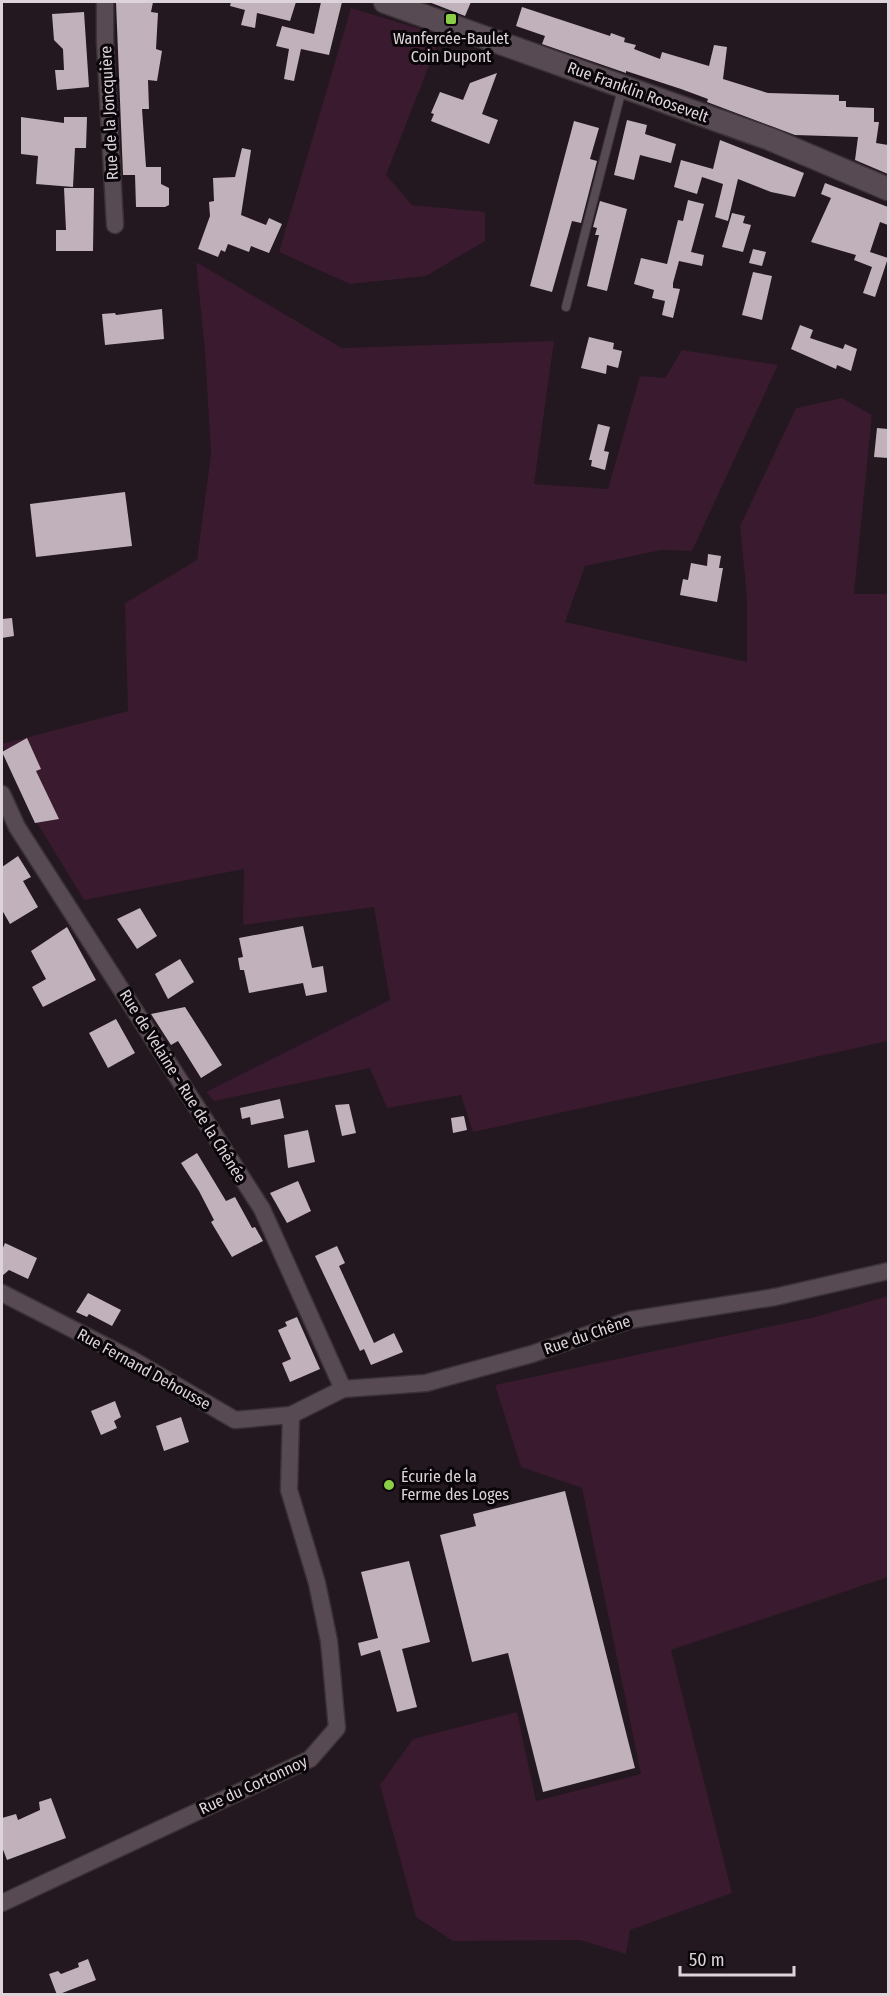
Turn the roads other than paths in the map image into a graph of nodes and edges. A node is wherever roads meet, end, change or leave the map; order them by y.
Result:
1 (105, 2) edge
2 (385, 2) edge
3 (410, 5) edge
4 (623, 86) junction
5 (888, 189) edge
6 (115, 225) dead end
7 (566, 307) dead end
8 (2, 794) edge
9 (888, 1271) edge
10 (2, 1293) edge
11 (343, 1389) junction
12 (291, 1415) junction
13 (2, 1903) edge

1 - 6 street, Rue de la Joncquière
2 - 3 main road, Rue Franklin Roosevelt
3 - 4 main road, Rue Franklin Roosevelt
4 - 5 main road, Rue Franklin Roosevelt
4 - 7 lane
8 - 11 street, Rue de Velaine - Rue de la Chênée
9 - 11 street, Rue du Chêne
10 - 12 street, Rue Fernand Dehousse
11 - 12 street, Rue du Chêne
12 - 13 street, Rue du Cortonnoy

